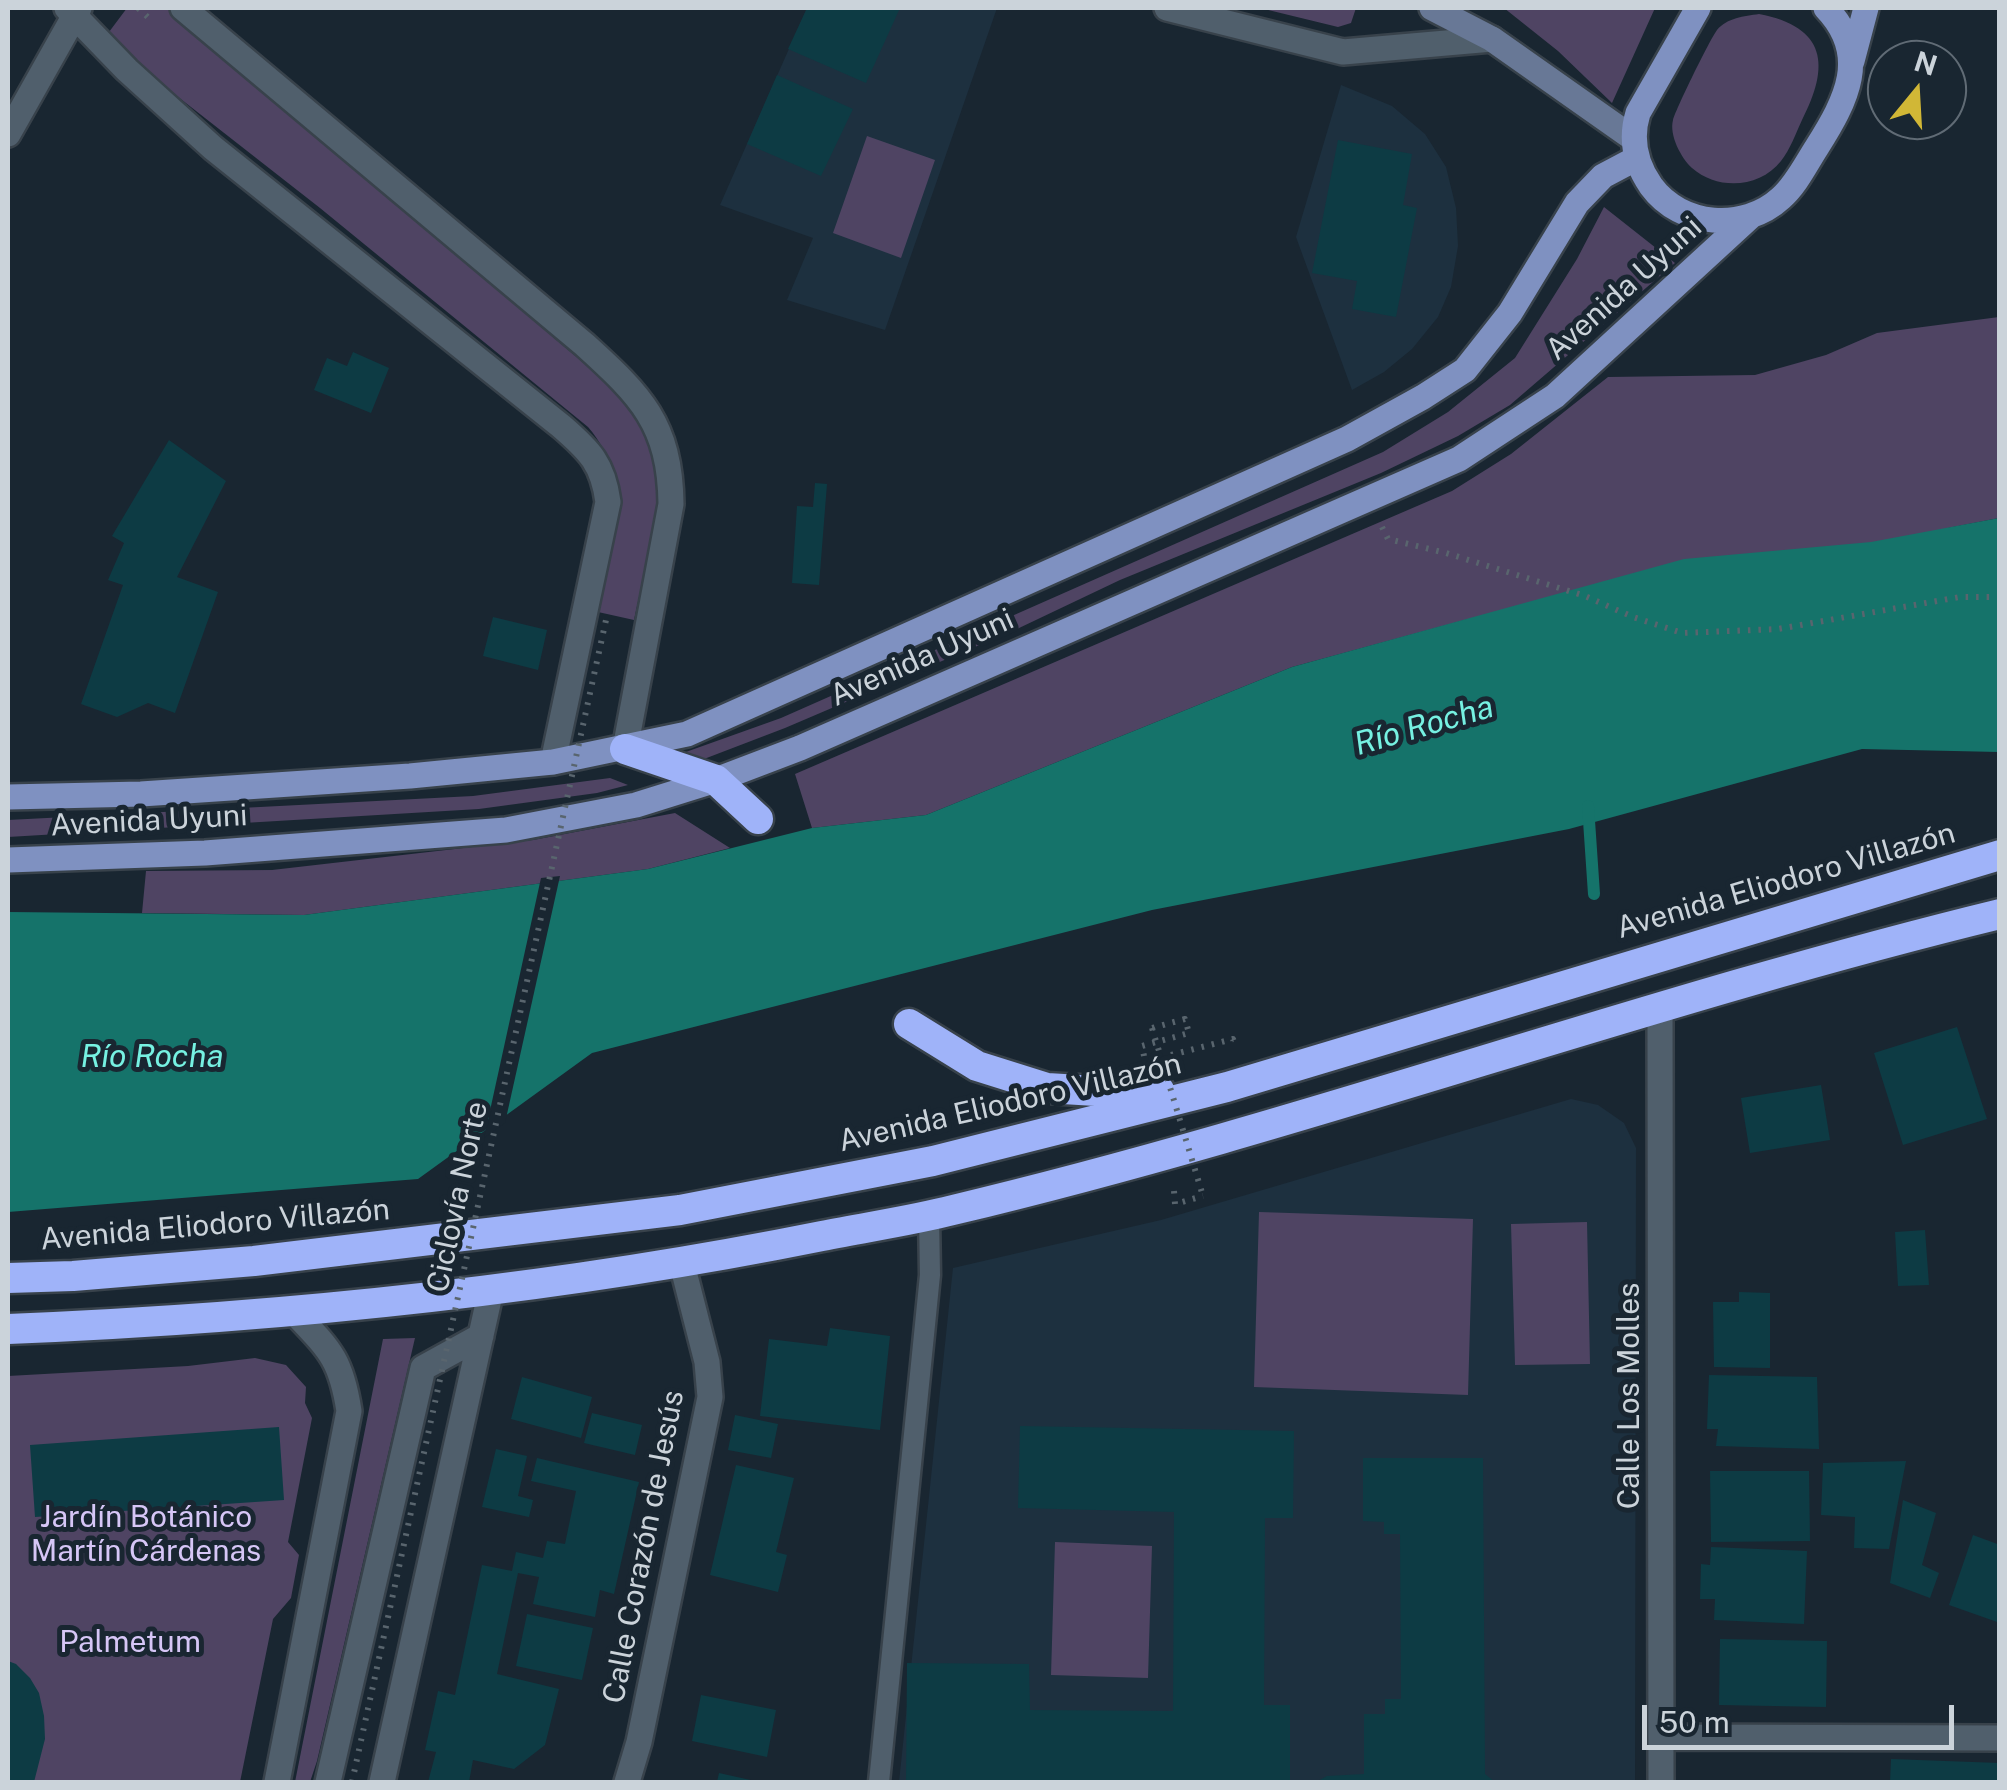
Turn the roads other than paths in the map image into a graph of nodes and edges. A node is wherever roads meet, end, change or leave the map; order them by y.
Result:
1 (184, 8) edge
2 (1167, 8) edge
3 (1432, 8) edge
4 (1698, 8) edge
5 (1826, 8) edge
6 (1866, 8) edge
7 (73, 10) edge
8 (1492, 39) junction
9 (1851, 66) junction
10 (8, 134) edge
11 (1635, 149) junction
12 (1751, 216) junction
13 (625, 749) junction
14 (553, 762) junction
15 (716, 780) junction
16 (8, 797) edge
17 (758, 819) dead end
18 (2000, 855) edge
19 (8, 860) edge
20 (2000, 914) edge
21 (1660, 1009) junction
22 (909, 1024) dead end
23 (1226, 1087) junction
24 (930, 1214) junction
25 (682, 1264) junction
26 (8, 1278) edge
27 (491, 1290) junction
28 (294, 1312) junction
29 (8, 1329) edge
30 (481, 1336) junction
31 (1661, 1737) junction
32 (2000, 1738) edge
33 (277, 1782) edge
34 (328, 1782) edge
35 (382, 1782) edge
36 (627, 1782) edge
37 (879, 1782) edge
38 (1661, 1782) edge

1 - 13 street
2 - 8 street
3 - 8 main road
4 - 11 main road
5 - 9 main road
6 - 9 main road
7 - 10 street
7 - 14 street
8 - 11 main road
9 - 12 main road, Avenida Uyuni
11 - 12 main road
11 - 13 main road, Avenida Uyuni
12 - 15 main road, Avenida Uyuni
13 - 14 main road, Avenida Uyuni
13 - 15 highway
14 - 16 main road, Avenida Uyuni
15 - 17 highway
15 - 19 main road, Avenida Uyuni
18 - 23 highway, Avenida Eliodoro Villazón
20 - 21 highway
21 - 24 highway
21 - 31 street, Calle Los Molles
22 - 23 highway
23 - 26 highway, Avenida Eliodoro Villazón
24 - 25 highway
24 - 37 lane
25 - 27 highway
25 - 36 street, Calle Corazón de Jesús
27 - 28 highway
27 - 30 street
28 - 29 highway
28 - 33 street
30 - 34 street
30 - 35 street
31 - 32 street
31 - 38 street, Calle Los Molles

